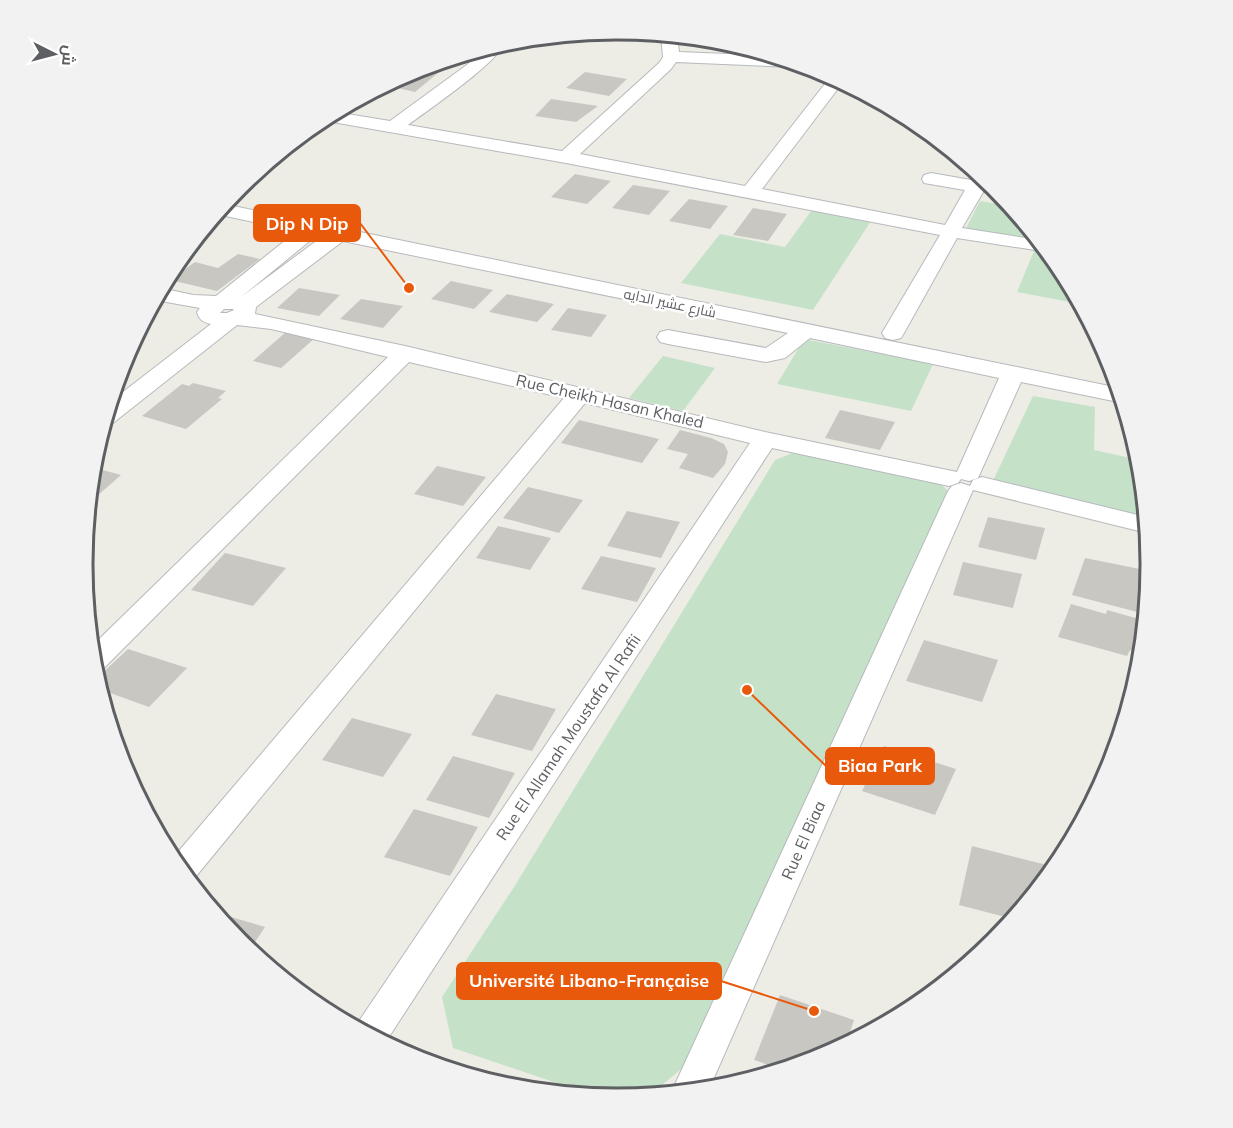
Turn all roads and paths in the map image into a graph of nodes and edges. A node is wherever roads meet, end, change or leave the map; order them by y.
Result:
1 (671, 47) edge
2 (706, 49) edge
3 (740, 55) edge
4 (484, 57) edge
5 (831, 86) edge
6 (342, 119) edge
7 (392, 128) junction
8 (566, 157) junction
9 (931, 179) dead end
10 (973, 181) edge
11 (977, 184) edge
12 (750, 192) junction
13 (241, 200) edge
14 (231, 211) edge
15 (333, 226) junction
16 (951, 231) junction
17 (1033, 246) edge
18 (167, 296) edge
19 (223, 310) junction
20 (805, 331) junction
21 (893, 333) junction
22 (668, 337) dead end
23 (405, 353) junction
24 (1013, 373) junction
25 (1105, 377) edge
26 (126, 382) edge
27 (580, 394) junction
28 (1111, 394) edge
29 (118, 406) edge
30 (765, 439) junction
31 (965, 482) junction
32 (1138, 523) edge
33 (101, 654) edge
34 (187, 864) edge
35 (375, 1028) edge
36 (693, 1082) edge

1 - 2 street
1 - 3 street
1 - 8 street
4 - 7 street
5 - 12 street
6 - 7 street
7 - 8 street
8 - 12 street
9 - 10 street
11 - 16 street
12 - 16 street
13 - 15 street, شارع عشير الدايه
14 - 15 street, شارع عشير الدايه
15 - 19 street
15 - 20 street, شارع عشير الدايه
15 - 21 street, شارع عشير الدايه
16 - 17 street
16 - 21 street
18 - 19 street, Rue Cheikh Hasan Khaled
19 - 23 street, Rue Cheikh Hasan Khaled
19 - 26 street
19 - 29 street
20 - 22 street
20 - 24 street, شارع عشير الدايه
21 - 25 street, شارع عشير الدايه
23 - 27 street, Rue Cheikh Hasan Khaled
23 - 33 street
24 - 28 street, شارع عشير الدايه
24 - 31 street, Rue El Biaa
27 - 30 street, Rue Cheikh Hasan Khaled
27 - 34 street
30 - 31 street, Rue Cheikh Hasan Khaled
30 - 35 street, Rue El Allamah Moustafa Al Rafii
31 - 32 street, Rue Cheikh Hasan Khaled
31 - 36 street, Rue El Biaa

